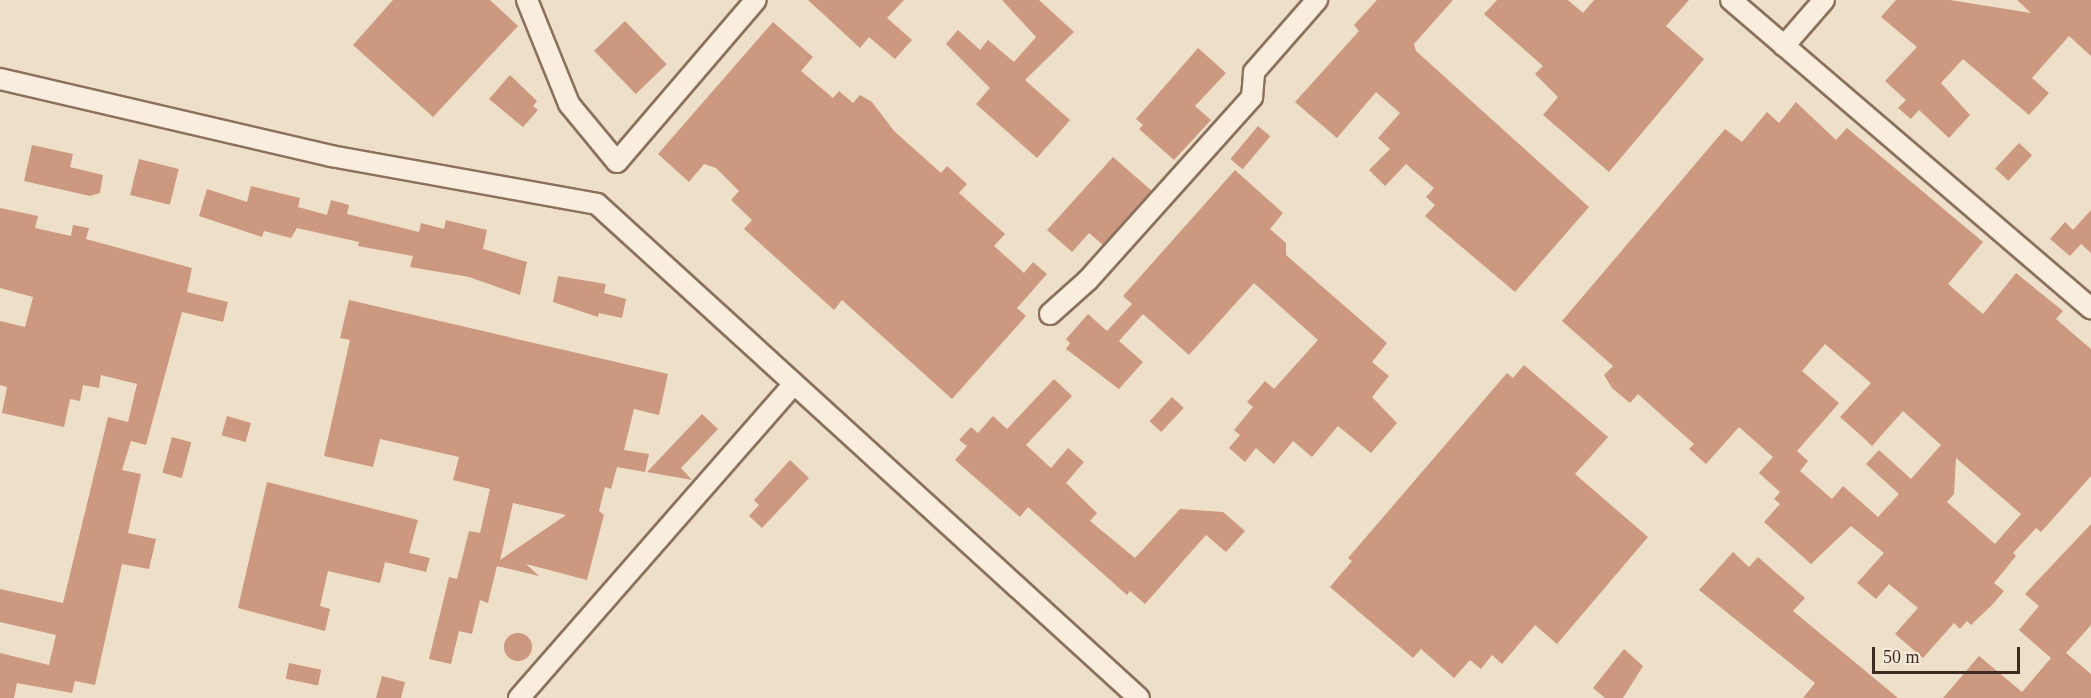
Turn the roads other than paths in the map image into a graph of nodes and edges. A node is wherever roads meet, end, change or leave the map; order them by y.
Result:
1 (526, 0) edge
2 (756, 0) edge
3 (1317, 0) edge
4 (1731, 0) edge
5 (1824, 0) edge
6 (1784, 46) junction
7 (0, 79) edge
8 (2091, 309) edge
9 (1050, 314) dead end
10 (794, 384) junction
11 (519, 698) edge
12 (1139, 698) edge

1 - 2 lane
3 - 9 lane
4 - 6 lane
5 - 6 lane
6 - 8 lane
7 - 10 lane
10 - 11 lane
10 - 12 lane

